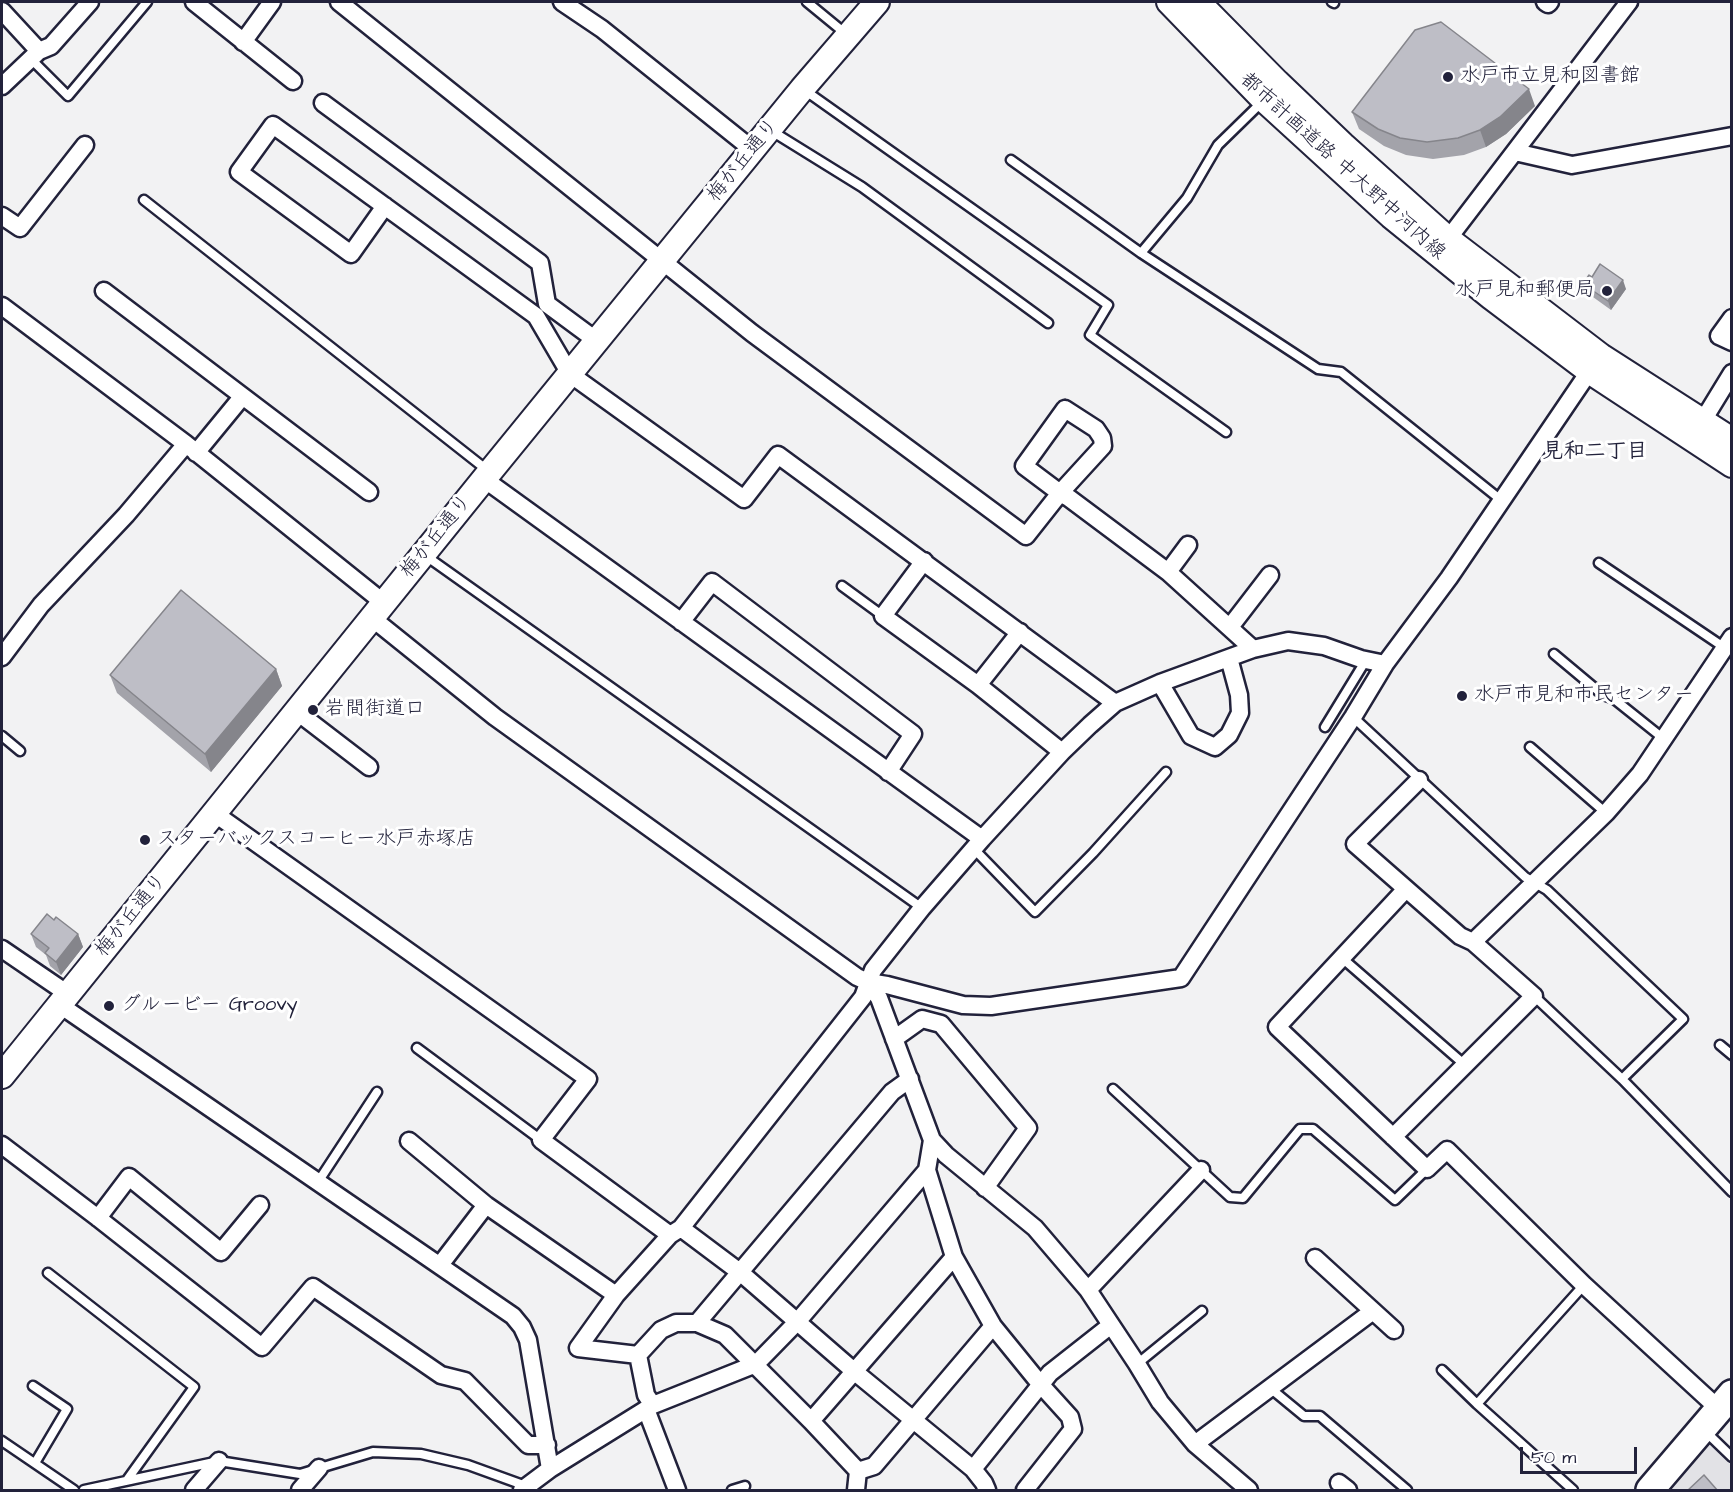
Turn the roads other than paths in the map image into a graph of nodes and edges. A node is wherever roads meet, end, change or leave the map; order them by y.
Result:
1 (90, 2) edge
2 (147, 2) edge
3 (194, 2) edge
4 (272, 2) edge
5 (339, 2) edge
6 (562, 2) edge
7 (807, 2) edge
8 (877, 2) edge
9 (1169, 2) edge
10 (1198, 2) edge
11 (1545, 2) edge
12 (1550, 2) edge
13 (1629, 2) edge
14 (2, 11) edge
15 (849, 36) junction
16 (243, 42) junction
17 (35, 55) junction
18 (293, 81) dead end
19 (2, 86) edge
20 (802, 89) junction
21 (1264, 100) junction
22 (323, 103) dead end
23 (770, 130) junction
24 (1731, 136) edge
25 (85, 145) dead end
26 (753, 150) junction
27 (1515, 152) junction
28 (1011, 160) dead end
29 (144, 200) dead end
30 (386, 206) junction
31 (2, 216) edge
32 (1448, 239) junction
33 (1141, 253) junction
34 (662, 261) junction
35 (104, 291) dead end
36 (2, 306) edge
37 (1731, 318) edge
38 (1048, 323) dead end
39 (597, 341) junction
40 (1731, 342) edge
41 (1595, 363) junction
42 (1731, 373) edge
43 (570, 374) junction
44 (242, 397) junction
45 (1702, 422) junction
46 (1226, 432) dead end
47 (1731, 440) edge
48 (191, 448) junction
49 (1731, 465) edge
50 (487, 476) junction
51 (369, 492) dead end
52 (1060, 493) junction
53 (1502, 500) junction
54 (1188, 545) dead end
55 (423, 554) junction
56 (924, 561) junction
57 (1599, 563) dead end
58 (1168, 572) junction
59 (1270, 575) dead end
60 (842, 586) dead end
61 (378, 610) junction
62 (884, 616) junction
63 (681, 622) junction
64 (1230, 627) junction
65 (1020, 632) junction
66 (1728, 642) edge
67 (1253, 649) junction
68 (1554, 654) dead end
69 (2, 657) edge
70 (1229, 658) junction
71 (1366, 660) junction
72 (1385, 664) junction
73 (1160, 682) junction
74 (978, 685) junction
75 (1115, 703) junction
76 (296, 711) junction
77 (1353, 717) junction
78 (1325, 727) dead end
79 (2, 736) edge
80 (1664, 739) junction
81 (1530, 747) dead end
82 (20, 750) dead end
83 (1062, 752) junction
84 (369, 766) dead end
85 (888, 772) junction
86 (1166, 772) dead end
87 (1419, 780) junction
88 (214, 813) junction
89 (1606, 813) junction
90 (978, 844) junction
91 (1536, 884) junction
92 (1406, 889) junction
93 (922, 908) junction
94 (1473, 942) junction
95 (2, 949) edge
96 (1342, 958) junction
97 (868, 982) junction
98 (1534, 996) junction
99 (64, 1000) junction
100 (894, 1039) junction
101 (1720, 1045) dead end
102 (417, 1048) dead end
103 (1731, 1055) edge
104 (1465, 1065) junction
105 (2, 1076) edge
106 (910, 1079) junction
107 (1622, 1079) junction
108 (1113, 1089) dead end
109 (377, 1092) dead end
110 (1393, 1137) junction
111 (541, 1140) junction
112 (932, 1140) junction
113 (409, 1141) dead end
114 (2, 1145) edge
115 (1427, 1169) junction
116 (927, 1170) junction
117 (1202, 1170) junction
118 (318, 1182) junction
119 (985, 1188) junction
120 (1731, 1192) edge
121 (486, 1204) junction
122 (260, 1205) dead end
123 (98, 1218) junction
124 (675, 1232) junction
125 (954, 1257) junction
126 (1315, 1258) dead end
127 (440, 1265) junction
128 (48, 1273) dead end
129 (741, 1273) junction
130 (1584, 1285) junction
131 (1088, 1290) junction
132 (616, 1295) junction
133 (1202, 1311) dead end
134 (1373, 1311) junction
135 (797, 1322) junction
136 (697, 1323) junction
137 (1111, 1325) junction
138 (993, 1326) junction
139 (1394, 1330) dead end
140 (638, 1355) junction
141 (756, 1364) junction
142 (1137, 1364) junction
143 (1442, 1370) dead end
144 (855, 1372) junction
145 (33, 1386) dead end
146 (1041, 1386) junction
147 (1270, 1388) junction
148 (1477, 1404) junction
149 (649, 1407) junction
150 (1717, 1410) edge
151 (914, 1420) junction
152 (811, 1421) junction
153 (2, 1441) edge
154 (1195, 1444) junction
155 (547, 1445) junction
156 (1731, 1457) edge
157 (219, 1461) junction
158 (35, 1464) junction
159 (319, 1468) junction
160 (550, 1469) junction
161 (973, 1469) junction
162 (858, 1471) junction
163 (127, 1480) junction
164 (746, 1486) dead end
165 (524, 1488) edge
166 (74, 1491) edge
167 (84, 1491) edge
168 (194, 1491) edge
169 (300, 1491) edge
170 (677, 1491) edge
171 (732, 1491) edge
172 (856, 1491) edge
173 (987, 1491) edge
174 (1025, 1491) edge
175 (1249, 1491) edge
176 (1407, 1491) edge
177 (1573, 1491) edge
178 (1650, 1491) edge

1 - 17 street
2 - 17 lane
3 - 16 street
4 - 16 street
5 - 34 street
6 - 26 street
7 - 15 lane
8 - 15 street, 梅が丘通り
9 - 21 street, 都市計画道路 中大野中河内線
10 - 32 street, 都市計画道路 中大野中河内線
11 - 12 street
13 - 27 street
14 - 17 street
15 - 20 street, 梅が丘通り
16 - 18 street
17 - 19 street
20 - 23 street, 梅が丘通り
20 - 46 lane
21 - 33 lane
21 - 41 street, 都市計画道路 中大野中河内線
22 - 39 street
23 - 26 street, 梅が丘通り
23 - 38 lane
24 - 27 street
25 - 31 street
26 - 34 street, 梅が丘通り
27 - 32 street
28 - 33 lane
29 - 50 lane
30 - 30 street
30 - 43 street
32 - 41 street, 都市計画道路 中大野中河内線
33 - 53 lane
34 - 39 street, 梅が丘通り
34 - 52 street
35 - 44 street
36 - 48 street
37 - 40 street
39 - 43 street, 梅が丘通り
41 - 45 street, 都市計画道路 中大野中河内線
41 - 49 street, 都市計画道路 中大野中河内線
41 - 53 street
42 - 45 street
43 - 50 street, 梅が丘通り
43 - 56 street
44 - 48 street
44 - 51 street
45 - 47 street, 都市計画道路 中大野中河内線
48 - 61 street
48 - 69 street
50 - 55 street, 梅が丘通り
50 - 63 street
52 - 52 street
52 - 58 street
53 - 72 street
54 - 58 street
55 - 61 street, 梅が丘通り
55 - 93 lane
56 - 62 street
56 - 65 street
57 - 66 lane
58 - 64 street
59 - 64 street
60 - 62 lane
61 - 76 street, 梅が丘通り
61 - 97 street
62 - 74 street
63 - 85 street
63 - 85 street
64 - 67 street
65 - 74 street
65 - 75 street
66 - 80 street
67 - 70 street
67 - 71 street
68 - 80 lane
70 - 73 street
70 - 73 street
71 - 72 street
71 - 78 lane
72 - 77 street
73 - 75 street
74 - 83 street
75 - 83 street
76 - 84 street
76 - 88 street, 梅が丘通り
77 - 87 lane
77 - 97 street
79 - 82 lane
80 - 89 street
81 - 89 lane
83 - 90 street
85 - 90 street
86 - 90 lane
87 - 91 lane
87 - 92 street
88 - 99 street, 梅が丘通り
88 - 111 street
89 - 91 street
90 - 93 street
91 - 94 street
91 - 107 lane
92 - 94 street
92 - 96 street
93 - 97 street
94 - 98 street
95 - 99 street
96 - 104 lane
96 - 110 street
97 - 100 street
97 - 124 street
98 - 104 street
98 - 107 lane
99 - 105 street, 梅が丘通り
99 - 118 street
100 - 106 street
100 - 119 street
101 - 103 lane
102 - 111 lane
104 - 110 street
106 - 112 street
106 - 129 street
107 - 120 lane
108 - 117 lane
109 - 118 lane
110 - 115 street
111 - 124 street
112 - 116 street
112 - 119 street
113 - 121 street
114 - 123 street
115 - 117 lane
115 - 130 street
116 - 125 street
116 - 135 street
117 - 131 street
118 - 127 street
119 - 131 street
121 - 127 street
121 - 132 street
122 - 123 street
123 - 155 street
124 - 129 street
124 - 132 street
125 - 138 street
125 - 144 street
126 - 134 street
127 - 155 street
128 - 163 lane
129 - 135 street
129 - 136 street
130 - 148 lane
130 - 150 street
131 - 137 street
132 - 140 street
133 - 142 lane
134 - 139 street
134 - 147 street
135 - 141 street
135 - 144 street
136 - 140 street
136 - 141 street
137 - 142 street
137 - 146 street
138 - 146 street
138 - 151 street
140 - 149 street
141 - 149 street
141 - 152 street
142 - 154 street
143 - 148 lane
144 - 151 street
144 - 152 street
145 - 158 lane
146 - 161 street
146 - 174 street
147 - 154 street
147 - 176 lane
148 - 177 lane
149 - 160 street
149 - 170 street
150 - 156 lane
150 - 178 main road
151 - 161 street
151 - 162 street
152 - 162 street
153 - 158 lane
154 - 175 street
155 - 160 street
157 - 159 lane
157 - 163 lane
157 - 168 street
158 - 166 lane
159 - 165 lane
159 - 169 street
160 - 165 street
161 - 173 street
162 - 172 street
163 - 167 lane
164 - 171 lane

